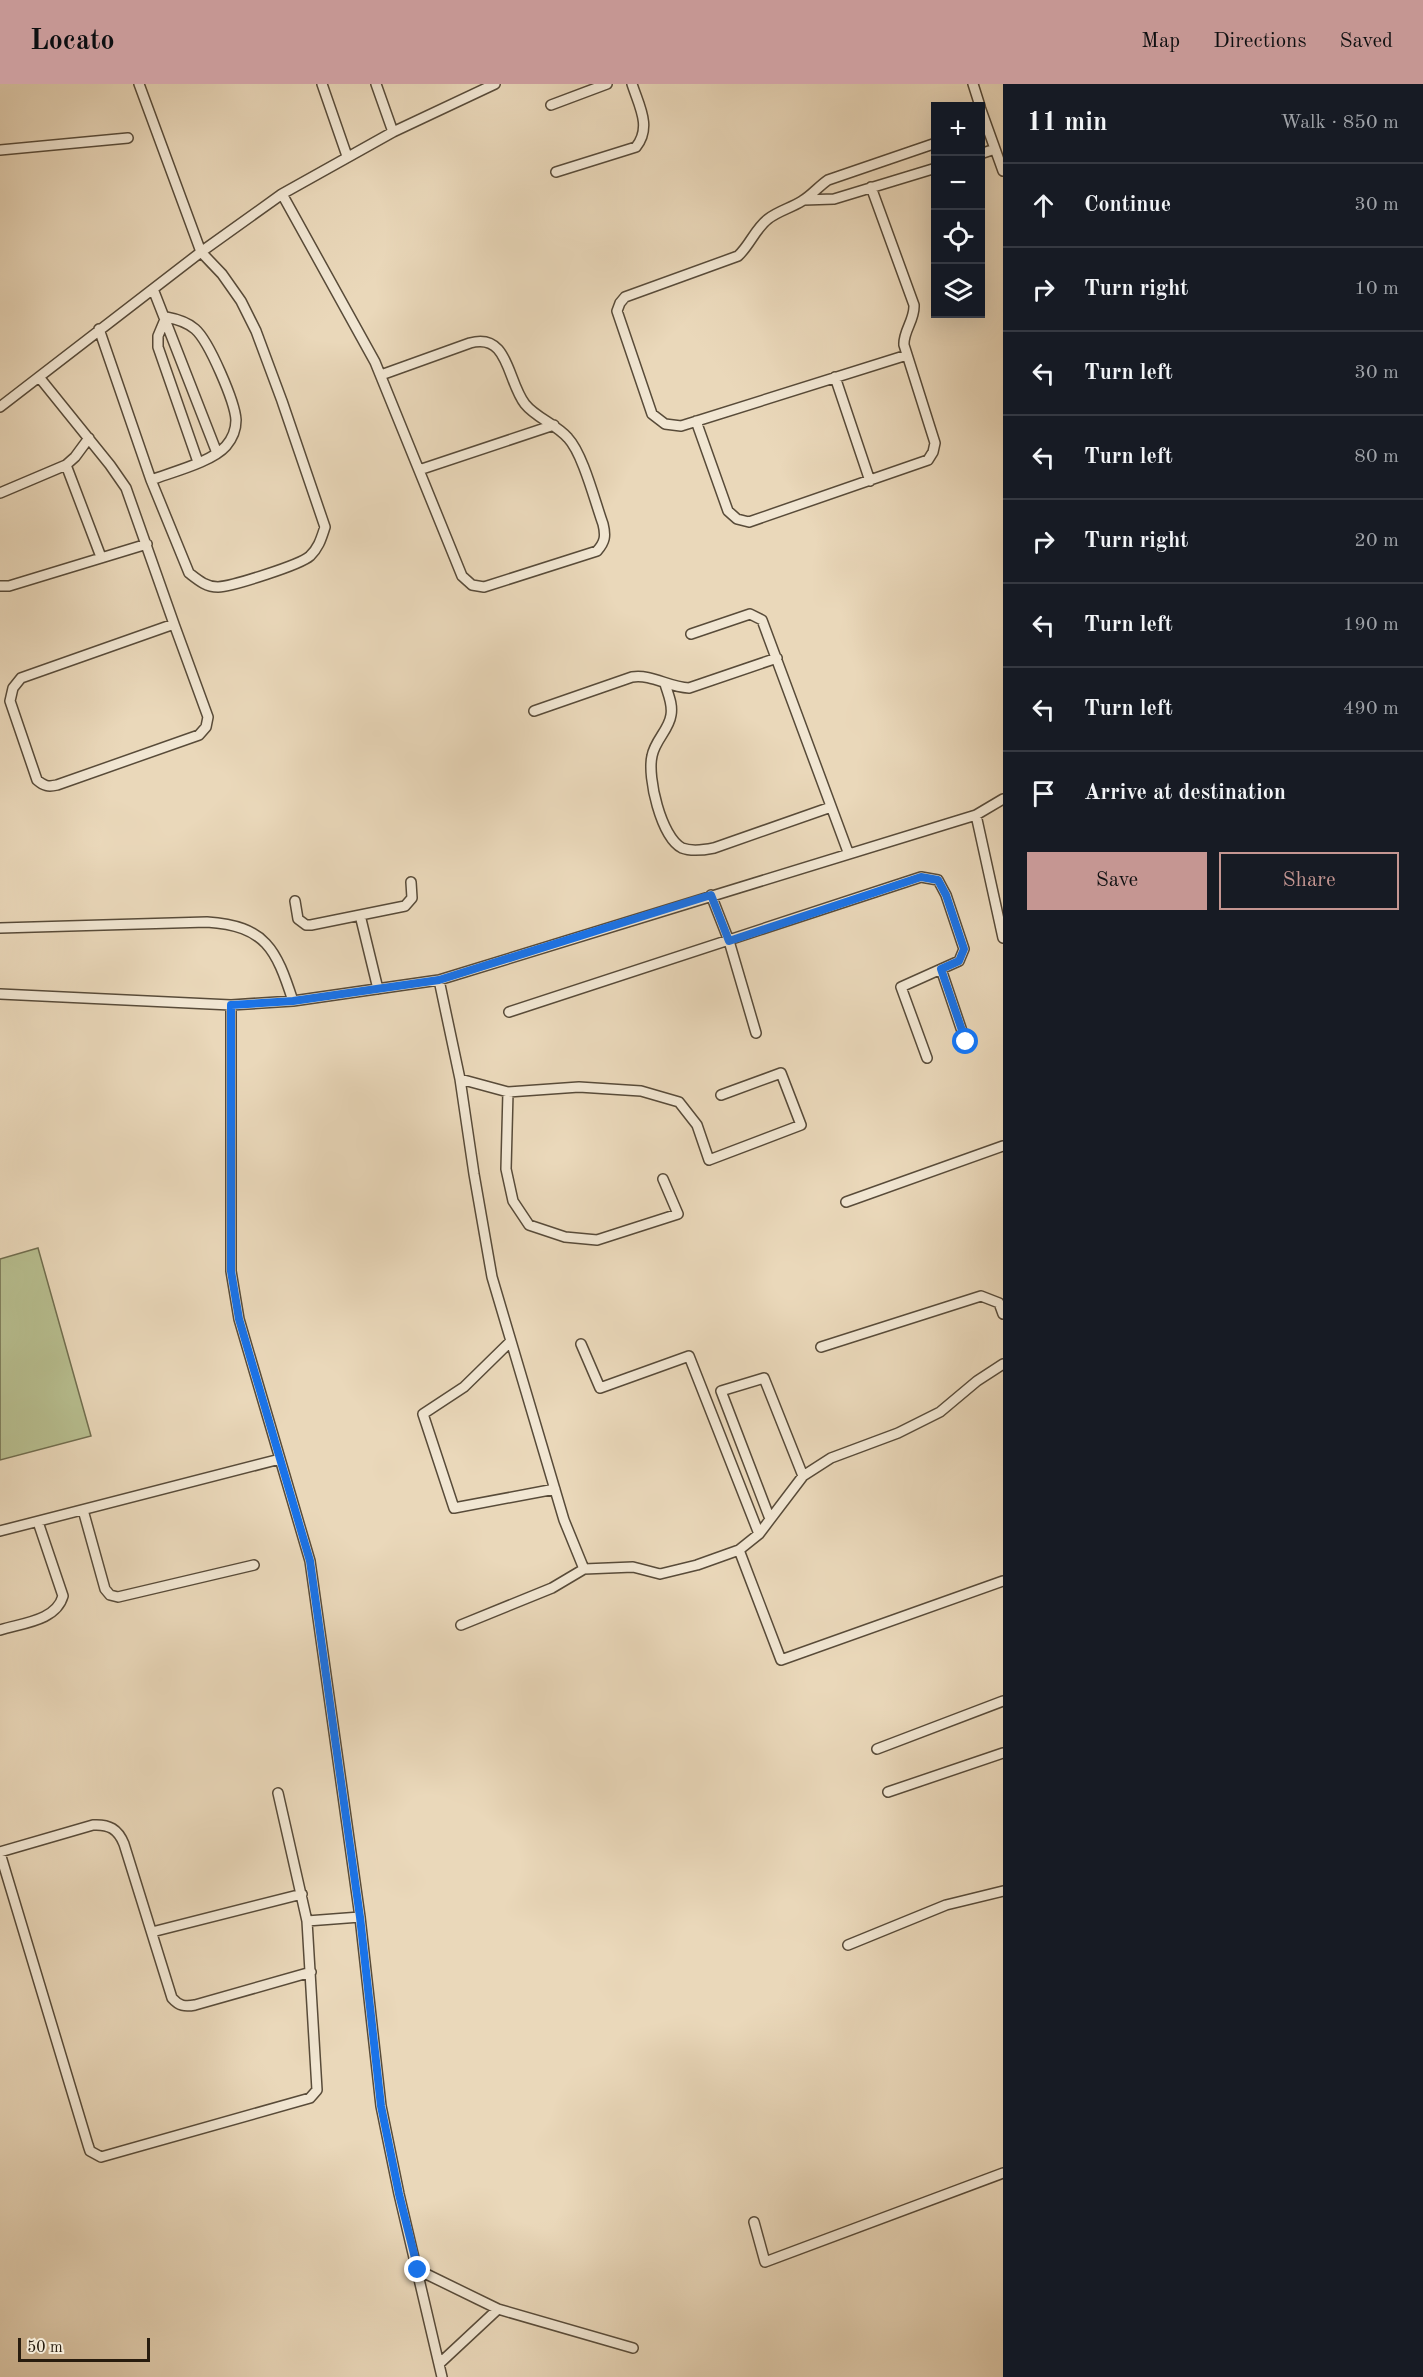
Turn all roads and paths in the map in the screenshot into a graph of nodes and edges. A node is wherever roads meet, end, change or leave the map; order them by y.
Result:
1 (139, 84) edge
2 (322, 84) edge
3 (376, 84) edge
4 (495, 84) edge
5 (607, 84) edge
6 (632, 84) edge
7 (972, 84) edge
8 (978, 102) edge
9 (551, 105) dead end
10 (985, 129) edge
11 (393, 132) junction
12 (128, 138) dead end
13 (931, 145) edge
14 (995, 149) junction
15 (0, 150) edge
16 (985, 153) edge
17 (347, 156) junction
18 (931, 170) edge
19 (1003, 171) edge
20 (556, 172) dead end
21 (871, 188) junction
22 (282, 194) junction
23 (804, 200) junction
24 (201, 252) junction
25 (153, 289) junction
26 (166, 318) junction
27 (99, 329) junction
28 (907, 355) junction
29 (381, 375) junction
30 (39, 377) junction
31 (836, 377) junction
32 (0, 407) edge
33 (696, 422) junction
34 (555, 425) junction
35 (89, 438) junction
36 (218, 453) junction
37 (198, 462) junction
38 (66, 465) junction
39 (419, 470) junction
40 (152, 480) junction
41 (870, 481) junction
42 (0, 493) edge
43 (147, 544) junction
44 (101, 557) junction
45 (0, 586) edge
46 (174, 624) junction
47 (691, 634) dead end
48 (777, 658) junction
49 (665, 684) junction
50 (534, 711) dead end
51 (1003, 799) edge
52 (831, 807) junction
53 (976, 815) junction
54 (848, 852) junction
55 (411, 882) dead end
56 (711, 895) junction
57 (295, 902) dead end
58 (360, 915) junction
59 (0, 928) edge
60 (1003, 939) edge
61 (729, 941) junction
62 (941, 969) junction
63 (439, 980) junction
64 (378, 989) junction
65 (0, 994) edge
66 (293, 1001) junction
67 (231, 1005) junction
68 (508, 1012) dead end
69 (756, 1034) dead end
70 (966, 1042) dead end
71 (927, 1058) dead end
72 (460, 1079) junction
73 (508, 1092) junction
74 (721, 1095) dead end
75 (1003, 1146) edge
76 (663, 1179) dead end
77 (846, 1202) dead end
78 (1003, 1314) edge
79 (511, 1341) junction
80 (581, 1344) dead end
81 (821, 1347) dead end
82 (1003, 1364) edge
83 (280, 1459) junction
84 (803, 1476) junction
85 (555, 1489) junction
86 (83, 1510) junction
87 (770, 1519) junction
88 (39, 1522) junction
89 (0, 1531) edge
90 (759, 1534) junction
91 (739, 1550) junction
92 (254, 1565) dead end
93 (584, 1569) junction
94 (1003, 1581) edge
95 (461, 1625) dead end
96 (0, 1630) edge
97 (1003, 1701) edge
98 (877, 1749) dead end
99 (1003, 1753) edge
100 (888, 1792) dead end
101 (278, 1793) dead end
102 (0, 1853) edge
103 (1003, 1891) edge
104 (302, 1894) junction
105 (360, 1917) junction
106 (306, 1921) junction
107 (152, 1932) junction
108 (848, 1945) dead end
109 (311, 1972) junction
110 (1003, 2173) edge
111 (753, 2222) dead end
112 (418, 2270) junction
113 (498, 2309) junction
114 (633, 2348) dead end
115 (439, 2364) junction
116 (442, 2377) edge

1 - 24 lane
2 - 17 lane
3 - 11 lane
4 - 11 lane
5 - 9 lane
6 - 20 lane
7 - 8 lane
10 - 14 lane
11 - 17 lane
12 - 15 lane
13 - 23 lane
14 - 16 lane
14 - 19 lane
17 - 22 lane
18 - 21 lane
21 - 23 lane
21 - 28 lane
22 - 24 lane
22 - 29 lane
23 - 33 lane
24 - 25 lane
24 - 40 lane
25 - 26 lane
25 - 27 lane
26 - 36 lane
26 - 36 lane
26 - 37 lane
27 - 30 lane
27 - 40 lane
28 - 31 lane
28 - 41 lane
29 - 34 lane
29 - 39 lane
30 - 32 lane
30 - 35 lane
31 - 33 lane
31 - 41 lane
33 - 41 lane
34 - 39 lane
34 - 39 lane
35 - 38 lane
35 - 43 lane
36 - 37 lane
37 - 40 lane
38 - 42 lane
38 - 44 lane
43 - 44 lane
43 - 46 lane
44 - 45 lane
46 - 46 lane
47 - 48 lane
48 - 49 lane
48 - 52 lane
49 - 50 lane
49 - 52 lane
51 - 53 lane
52 - 54 lane
53 - 54 lane
53 - 60 lane
54 - 56 lane
55 - 58 lane
56 - 61 lane
56 - 63 lane
57 - 58 lane
58 - 64 lane
59 - 66 lane
61 - 62 lane
61 - 68 lane
61 - 69 lane
62 - 70 lane
62 - 71 lane
63 - 64 lane
63 - 72 lane
64 - 66 lane
65 - 67 lane
66 - 67 lane
67 - 83 lane
72 - 73 lane
72 - 79 lane
73 - 74 lane
73 - 76 lane
75 - 77 lane
78 - 81 lane
79 - 85 lane
79 - 85 lane
80 - 90 lane
82 - 84 lane
83 - 86 lane
83 - 105 lane
84 - 87 lane
84 - 87 lane
85 - 93 lane
86 - 88 lane
86 - 92 lane
87 - 90 lane
88 - 89 lane
88 - 96 lane
90 - 91 lane
91 - 93 lane
91 - 94 lane
93 - 95 lane
97 - 98 lane
99 - 100 lane
101 - 104 lane
102 - 107 lane
102 - 109 lane
103 - 108 lane
104 - 106 lane
104 - 107 lane
105 - 106 lane
105 - 112 lane
106 - 109 lane
107 - 109 lane
110 - 111 lane
112 - 113 lane
112 - 115 lane
113 - 114 lane
113 - 115 lane
115 - 116 lane

